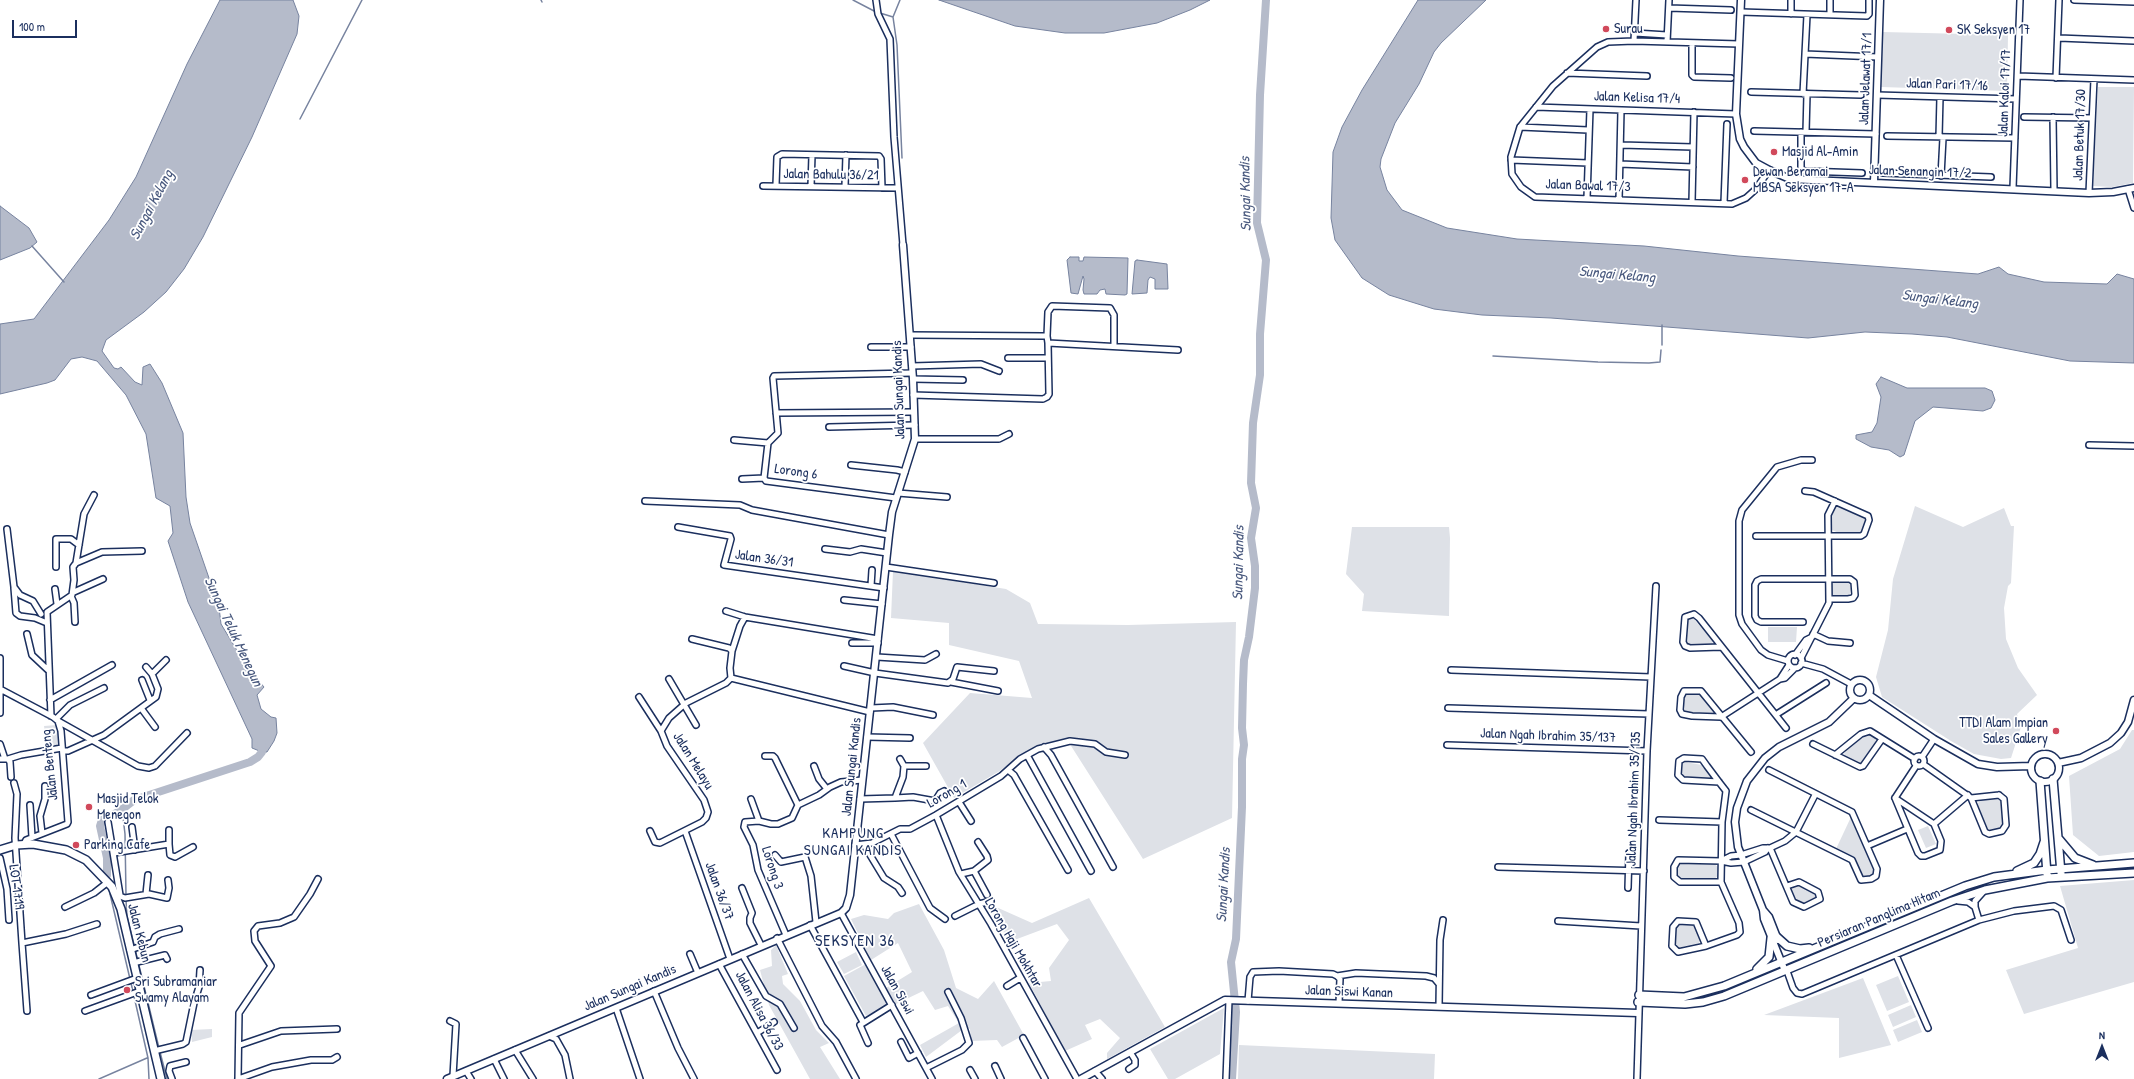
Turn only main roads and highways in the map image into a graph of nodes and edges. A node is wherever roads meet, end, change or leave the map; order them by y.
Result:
1 (2053, 779) road end
2 (2040, 781) road end
3 (2045, 838) junction
4 (2058, 838) junction
5 (0, 850) edge
6 (2134, 863) edge
7 (2100, 866) junction
8 (2060, 869) junction
9 (2134, 873) edge
10 (2047, 874) junction
11 (2004, 875) junction
12 (2061, 877) junction
13 (1817, 947) junction
14 (1749, 975) junction
15 (161, 1079) edge

1 - 4 main road
2 - 3 main road
3 - 10 main road
3 - 11 main road
4 - 7 main road
4 - 8 main road
5 - 15 main road, Jalan Kebun
6 - 7 main road
7 - 8 main road
8 - 10 main road
8 - 12 main road
9 - 12 main road, Persiaran Panglima Hitam
10 - 11 main road, Persiaran Panglima Hitam
10 - 12 main road, Persiaran Panglima Hitam
10 - 14 main road, Persiaran Panglima Hitam
11 - 13 main road, Persiaran Panglima Hitam
13 - 14 main road, Persiaran Panglima Hitam
13 - 14 main road

